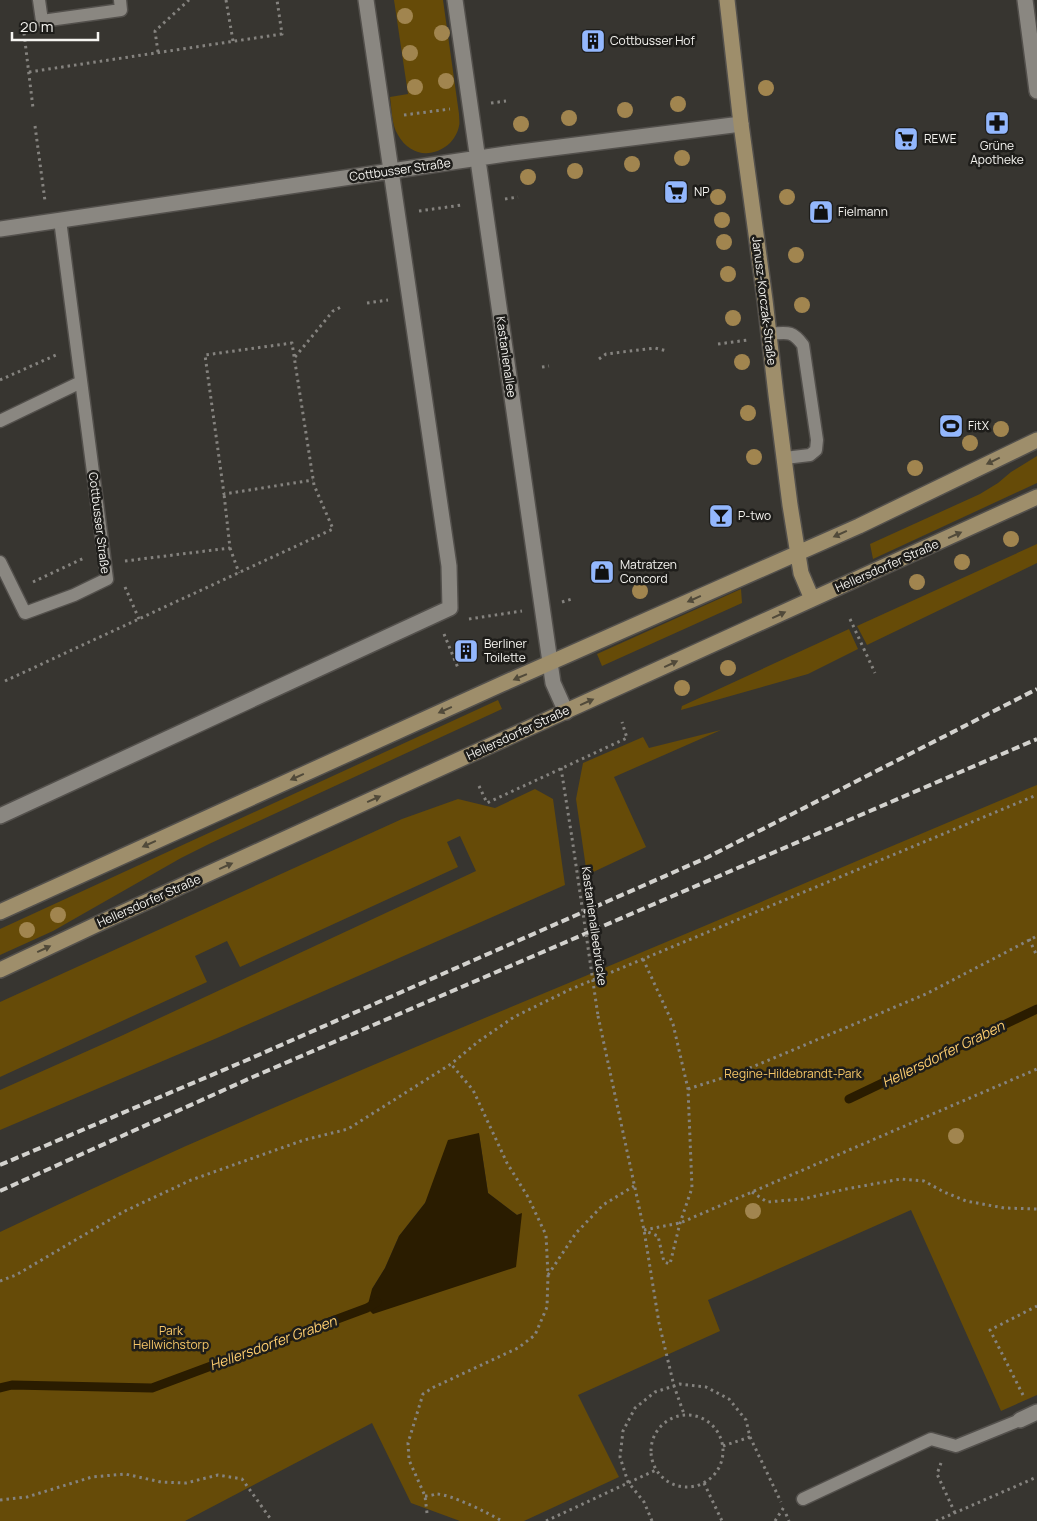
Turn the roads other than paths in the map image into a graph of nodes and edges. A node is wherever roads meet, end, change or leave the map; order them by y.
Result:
1 (39, 0) edge
2 (120, 0) edge
3 (366, 0) edge
4 (455, 0) edge
5 (727, 0) edge
6 (1025, 0) edge
7 (1037, 91) edge
8 (741, 124) junction
9 (477, 158) junction
10 (392, 171) junction
11 (60, 220) junction
12 (0, 229) edge
13 (768, 334) junction
14 (81, 382) junction
15 (0, 421) edge
16 (1037, 440) edge
17 (785, 458) junction
18 (1037, 498) edge
19 (798, 553) junction
20 (0, 562) edge
21 (812, 599) junction
22 (550, 664) junction
23 (566, 712) junction
24 (0, 816) edge
25 (0, 912) edge
26 (0, 970) edge
27 (1030, 1415) edge
28 (803, 1499) dead end

1 - 2 lane
3 - 10 street
4 - 9 street, Kastanienallee
5 - 8 main road, Janusz-Korczak-Straße
6 - 7 street
8 - 9 street, Cottbusser Straße
8 - 13 main road, Janusz-Korczak-Straße
9 - 10 street, Cottbusser Straße
9 - 22 street, Kastanienallee
10 - 11 street, Cottbusser Straße
10 - 24 street
11 - 12 street, Cottbusser Straße
11 - 14 lane, Cottbusser Straße
13 - 17 main road, Janusz-Korczak-Straße
13 - 17 lane
14 - 15 lane
14 - 20 lane, Cottbusser Straße
16 -> 19 main road
17 - 19 main road, Janusz-Korczak-Straße
21 -> 18 main road, Hellersdorfer Straße
19 - 21 main road, Janusz-Korczak-Straße
19 -> 22 main road
23 -> 21 main road, Hellersdorfer Straße
22 - 23 street, Kastanienallee
22 -> 25 main road
26 -> 23 main road, Hellersdorfer Straße
27 - 28 lane

